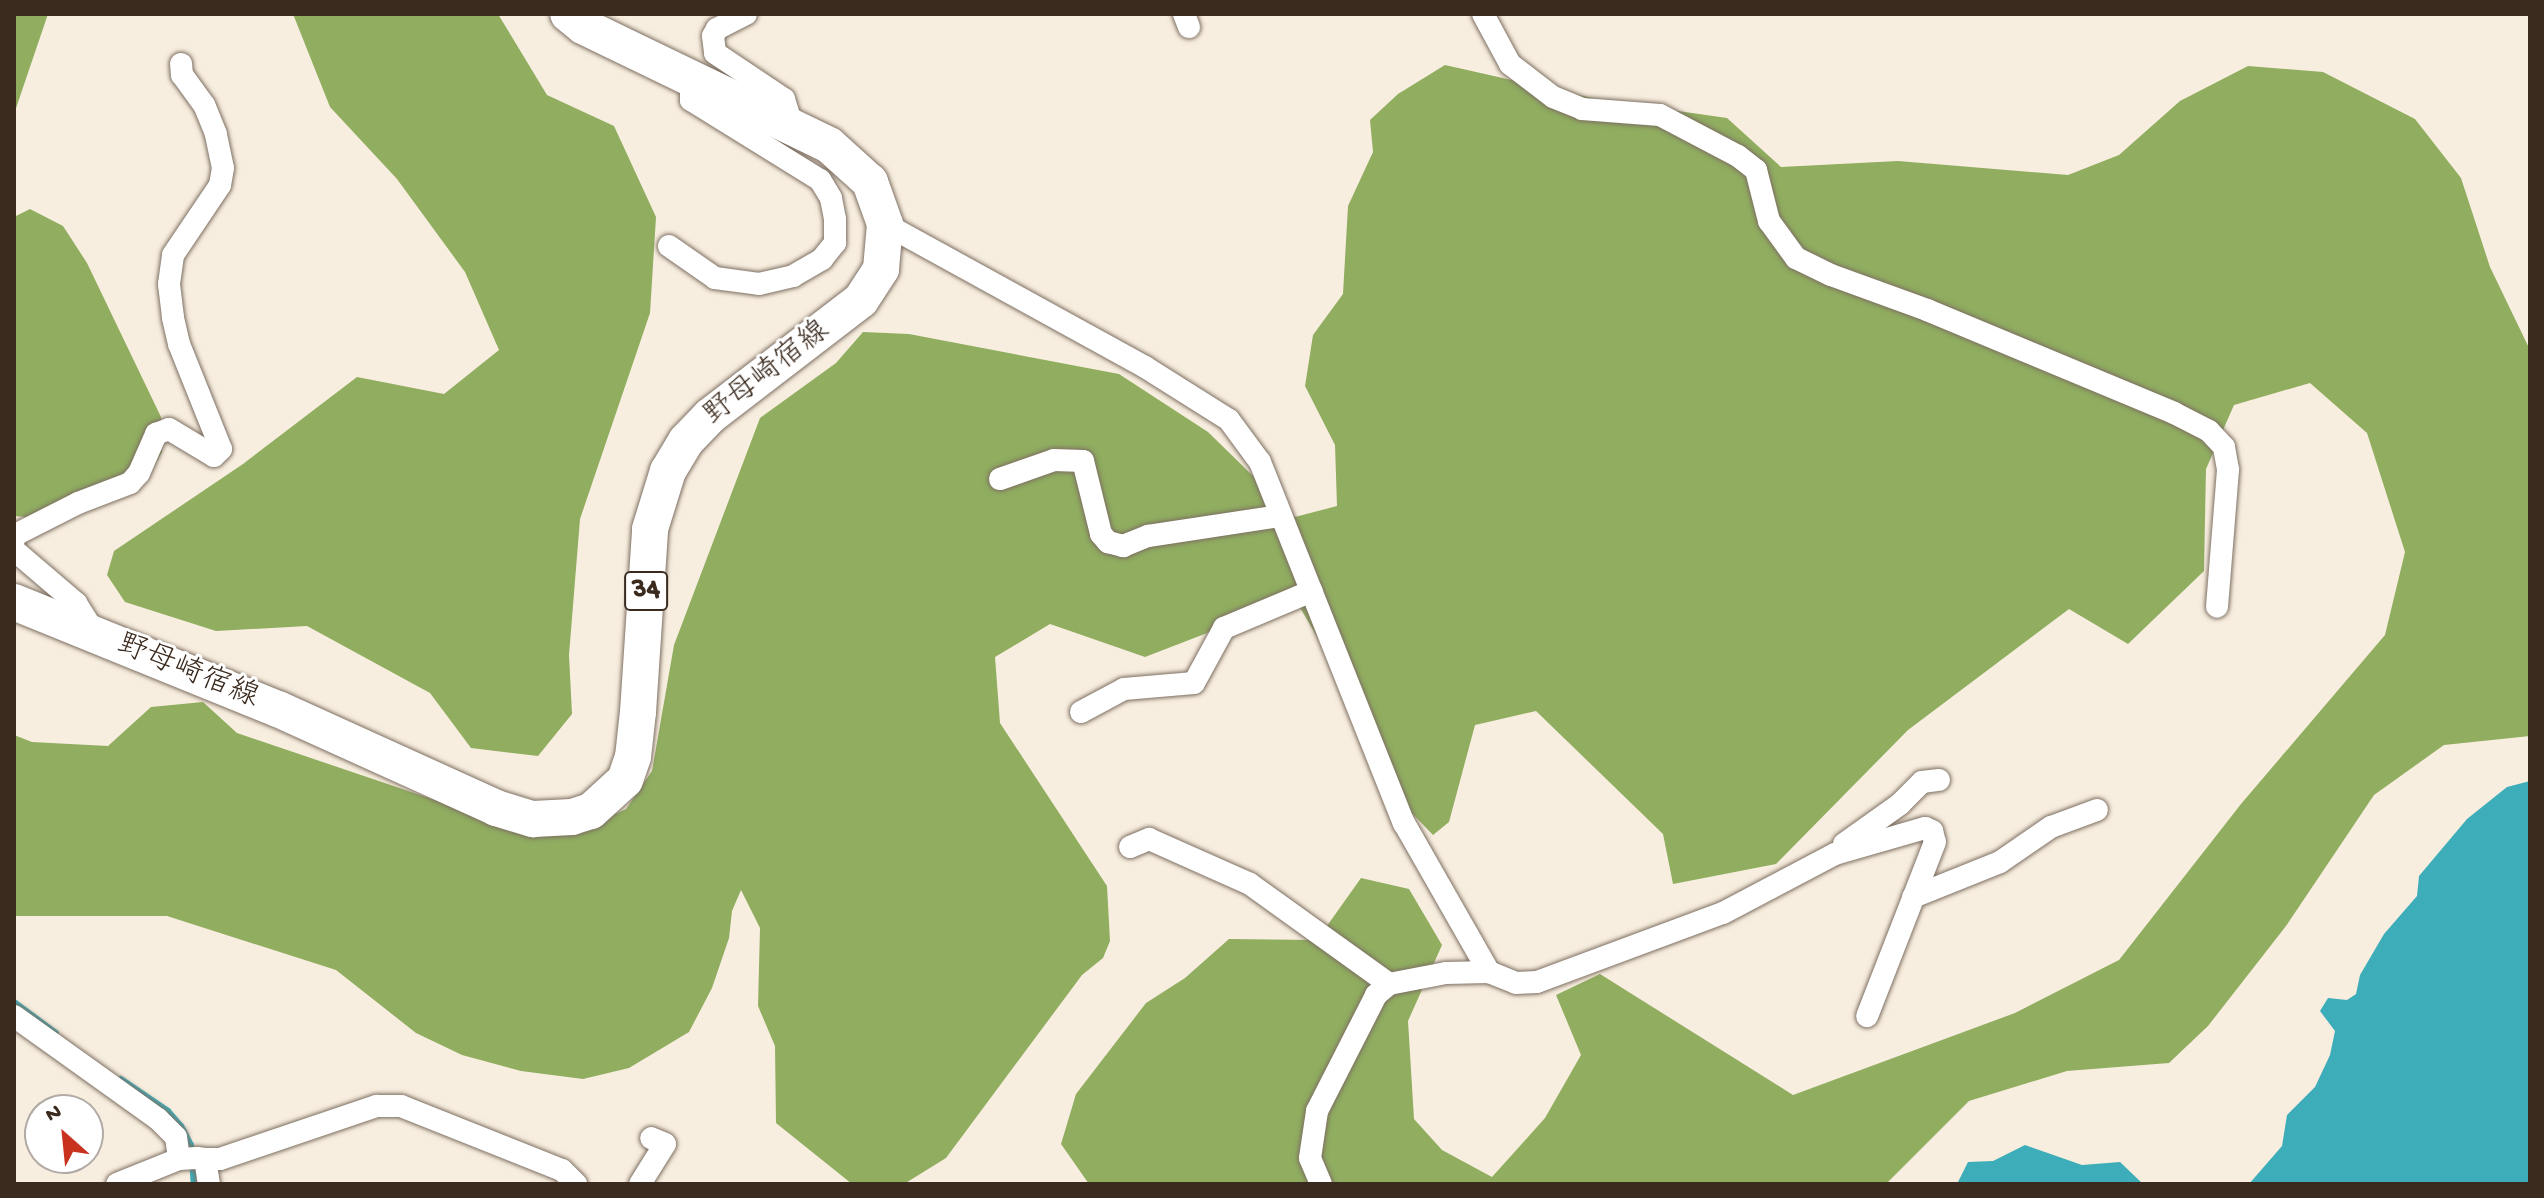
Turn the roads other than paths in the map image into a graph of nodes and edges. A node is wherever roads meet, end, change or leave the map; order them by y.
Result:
1 (568, 14) edge
2 (746, 14) edge
3 (1483, 14) edge
4 (181, 64) dead end
5 (691, 78) junction
6 (793, 128) junction
7 (885, 224) junction
8 (669, 246) dead end
9 (1000, 479) dead end
10 (1281, 516) junction
11 (14, 539) edge
12 (14, 550) edge
13 (1312, 591) junction
14 (14, 602) edge
15 (2217, 607) dead end
16 (97, 636) junction
17 (1081, 712) dead end
18 (1939, 780) dead end
19 (2097, 810) dead end
20 (1130, 847) dead end
21 (1835, 854) junction
22 (1913, 897) junction
23 (1489, 972) junction
24 (1389, 984) junction
25 (14, 1016) edge
26 (1867, 1016) dead end
27 (651, 1138) dead end
28 (191, 1158) junction
29 (117, 1184) edge
30 (209, 1184) edge
31 (576, 1184) edge
32 (640, 1184) edge
33 (1321, 1184) edge

1 - 5 main road, 野母崎宿線 / 34
2 - 6 street
3 - 15 street
4 - 11 street
5 - 6 main road, 野母崎宿線 / 34
5 - 8 street
6 - 7 main road, 野母崎宿線 / 34
7 - 10 street
7 - 16 main road, 野母崎宿線 / 34
9 - 10 street
10 - 13 street
12 - 16 street
13 - 17 street
13 - 23 street
14 - 16 main road, 野母崎宿線 / 34
18 - 21 street
19 - 22 street
20 - 24 street
21 - 22 street
21 - 23 street
22 - 26 street
23 - 24 street
24 - 33 street
25 - 28 street
27 - 32 street
28 - 29 street
28 - 30 street
28 - 31 street

